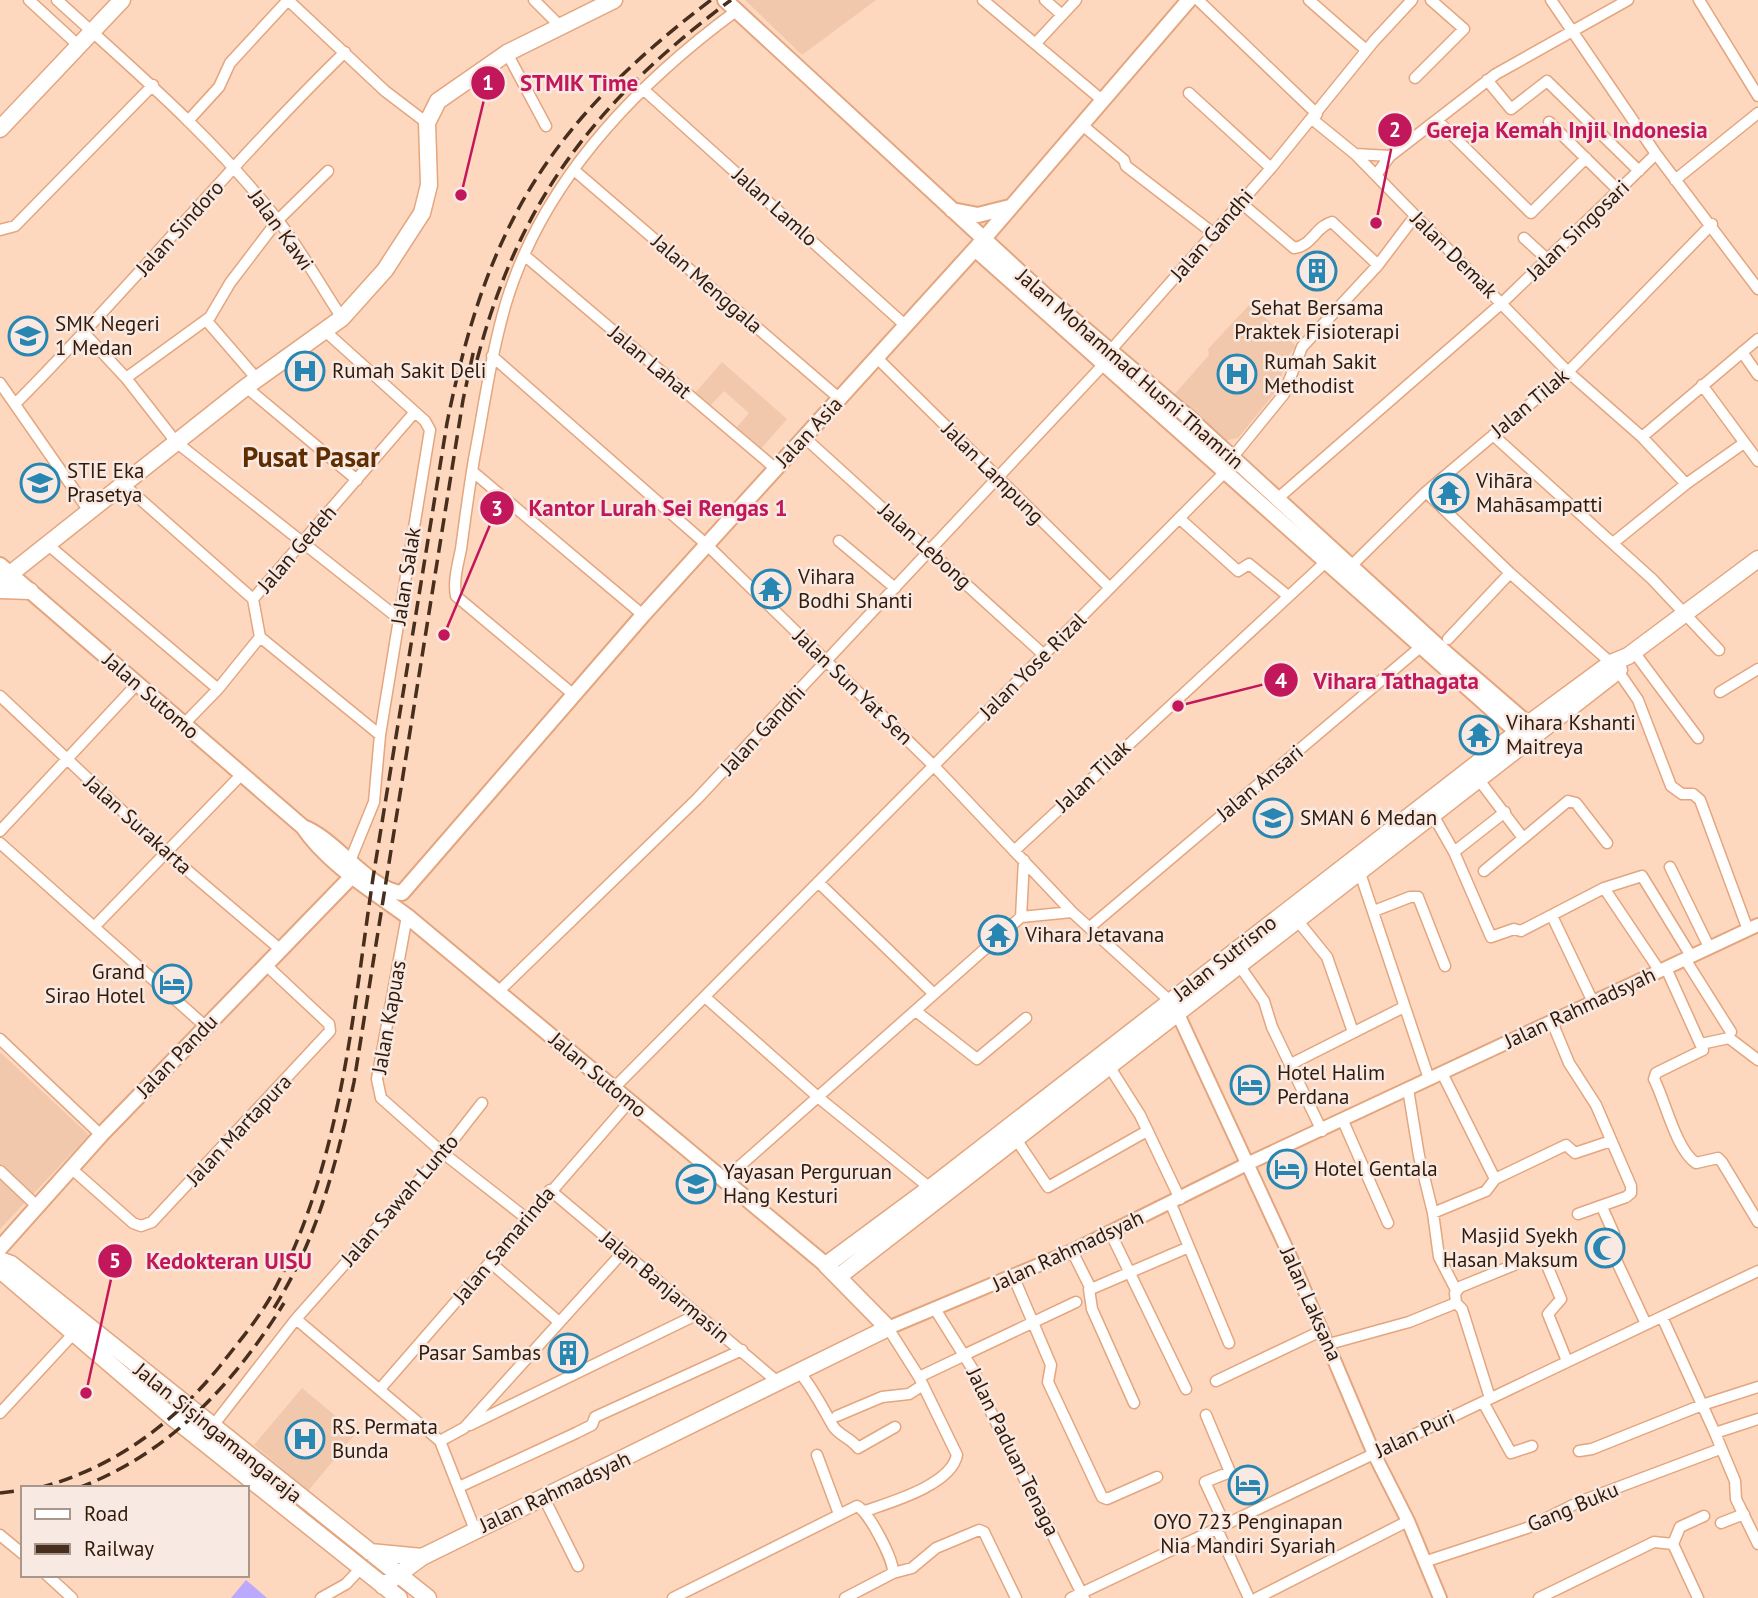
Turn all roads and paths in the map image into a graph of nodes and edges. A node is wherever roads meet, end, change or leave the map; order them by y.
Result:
1 (29, 0) edge
2 (57, 0) edge
3 (122, 0) edge
4 (288, 0) edge
5 (534, 0) edge
6 (614, 0) edge
7 (725, 0) edge
8 (983, 0) edge
9 (1045, 0) edge
10 (1076, 0) edge
11 (1189, 0) edge
12 (1198, 0) edge
13 (1309, 0) edge
14 (1412, 0) edge
15 (1431, 0) edge
16 (1551, 0) edge
17 (1628, 0) edge
18 (1699, 0) edge
19 (736, 11) junction
20 (1062, 15) junction
21 (559, 25) junction
22 (1570, 30) junction
23 (92, 32) junction
24 (1035, 43) junction
25 (79, 46) junction
26 (1366, 50) junction
27 (345, 52) junction
28 (507, 53) junction
29 (1415, 78) dead end
30 (1487, 80) junction
31 (153, 85) junction
32 (643, 89) junction
33 (1189, 93) dead end
34 (1758, 96) edge
35 (1102, 100) junction
36 (1758, 113) edge
37 (1315, 117) junction
38 (188, 121) junction
39 (1438, 121) junction
40 (427, 122) junction
41 (1549, 122) dead end
42 (1081, 124) junction
43 (546, 127) dead end
44 (0, 128) edge
45 (1656, 154) junction
46 (1355, 155) junction
47 (1390, 156) junction
48 (1586, 158) junction
49 (234, 168) junction
50 (1271, 168) junction
51 (574, 170) junction
52 (328, 171) dead end
53 (1639, 171) junction
54 (1376, 175) junction
55 (1675, 180) junction
56 (1618, 190) junction
57 (1240, 202) junction
58 (1012, 206) junction
59 (951, 209) junction
60 (1415, 216) junction
61 (278, 220) junction
62 (1712, 224) junction
63 (0, 230) edge
64 (1213, 233) junction
65 (1524, 238) dead end
66 (979, 244) junction
67 (524, 255) junction
68 (1548, 260) junction
69 (1378, 265) junction
70 (1758, 289) edge
71 (1502, 303) junction
72 (342, 318) junction
73 (206, 320) junction
74 (906, 326) junction
75 (325, 331) junction
76 (85, 334) junction
77 (1758, 339) edge
78 (1111, 350) junction
79 (1742, 352) junction
80 (492, 356) junction
81 (877, 358) junction
82 (1103, 365) junction
83 (1568, 372) junction
84 (1758, 375) edge
85 (126, 378) junction
86 (0, 383) edge
87 (251, 383) junction
88 (1702, 385) junction
89 (841, 399) junction
90 (16, 403) junction
91 (414, 413) junction
92 (1186, 415) junction
93 (1175, 428) junction
94 (1493, 435) junction
95 (1642, 437) junction
96 (805, 438) junction
97 (176, 442) junction
98 (1744, 443) junction
99 (1232, 458) junction
100 (1758, 461) edge
101 (776, 469) junction
102 (472, 471) junction
103 (1225, 472) junction
104 (996, 477) junction
105 (357, 480) junction
106 (123, 484) junction
107 (1686, 484) junction
108 (1426, 492) junction
109 (1277, 499) junction
110 (89, 511) junction
111 (1179, 518) junction
112 (839, 541) dead end
113 (304, 543) junction
114 (1613, 543) junction
115 (47, 544) junction
116 (708, 545) junction
117 (929, 549) junction
118 (1332, 556) junction
119 (1758, 559) edge
120 (1348, 570) junction
121 (1510, 573) junction
122 (3, 574) edge
123 (895, 588) junction
124 (1110, 588) junction
125 (0, 590) edge
126 (30, 591) junction
127 (1288, 596) junction
128 (253, 599) junction
129 (1686, 614) junction
130 (643, 615) junction
131 (398, 618) junction
132 (260, 636) junction
133 (1448, 639) dead end
134 (1425, 643) junction
135 (1719, 650) dead end
136 (1631, 654) junction
137 (1044, 655) junction
138 (827, 663) junction
139 (1615, 667) junction
140 (1758, 669) edge
141 (137, 684) junction
142 (218, 690) junction
143 (1720, 692) dead end
144 (574, 695) junction
145 (0, 696) edge
146 (184, 724) junction
147 (1528, 733) junction
148 (380, 735) junction
149 (1698, 738) dead end
150 (65, 759) junction
151 (934, 766) junction
152 (242, 774) junction
153 (1479, 780) junction
154 (1505, 812) junction
155 (1433, 815) junction
156 (0, 831) edge
157 (1523, 838) junction
158 (0, 843) edge
159 (1607, 843) dead end
160 (1014, 850) junction
161 (1454, 852) junction
162 (167, 853) junction
163 (1024, 860) junction
164 (1670, 867) dead end
165 (354, 869) junction
166 (1359, 870) junction
167 (1484, 871) dead end
168 (818, 882) junction
169 (1604, 888) junction
170 (400, 894) joint
171 (1374, 911) junction
172 (1072, 912) junction
173 (408, 916) junction
174 (1552, 916) junction
175 (1021, 917) junction
176 (1297, 920) junction
177 (95, 926) junction
178 (1090, 927) junction
179 (1753, 928) edge
180 (1709, 947) junction
181 (281, 950) junction
182 (1688, 957) junction
183 (1239, 965) junction
184 (267, 966) junction
185 (1446, 966) dead end
186 (1662, 969) junction
187 (498, 992) junction
188 (934, 995) junction
189 (705, 997) junction
190 (1593, 1002) junction
191 (1174, 1007) junction
192 (1405, 1007) junction
193 (917, 1012) junction
194 (1026, 1018) dead end
195 (1552, 1022) junction
196 (205, 1026) junction
197 (1353, 1032) junction
198 (1731, 1032) dead end
199 (0, 1039) edge
200 (1701, 1044) junction
201 (1758, 1060) edge
202 (1291, 1064) junction
203 (1109, 1066) junction
204 (1442, 1073) junction
205 (1429, 1079) junction
206 (614, 1088) junction
207 (1408, 1089) junction
208 (819, 1098) junction
209 (630, 1101) junction
210 (482, 1103) dead end
211 (1343, 1121) junction
212 (1147, 1131) junction
213 (1322, 1131) junction
214 (101, 1135) junction
215 (1016, 1139) junction
216 (1611, 1141) junction
217 (443, 1153) junction
218 (1247, 1164) junction
219 (73, 1170) junction
220 (0, 1171) edge
221 (1495, 1179) junction
222 (724, 1180) junction
223 (930, 1188) junction
224 (550, 1190) junction
225 (1175, 1202) junction
226 (1602, 1206) junction
227 (38, 1207) junction
228 (1433, 1213) junction
229 (1578, 1214) dead end
230 (526, 1218) junction
231 (1758, 1222) edge
232 (1388, 1223) dead end
233 (1110, 1232) junction
234 (1614, 1234) dead end
235 (1189, 1247) junction
236 (0, 1248) edge
237 (1072, 1251) junction
238 (622, 1253) junction
239 (490, 1262) junction
240 (1617, 1262) dead end
241 (1546, 1263) dead end
242 (4, 1265) edge
243 (826, 1265) junction
244 (1514, 1265) dead end
245 (1131, 1273) junction
246 (1757, 1273) edge
247 (838, 1277) junction
248 (1014, 1278) junction
249 (1089, 1289) junction
250 (1456, 1290) junction
251 (1076, 1302) dead end
252 (1456, 1303) junction
253 (935, 1308) junction
254 (696, 1315) junction
255 (1662, 1317) junction
256 (296, 1319) junction
257 (559, 1322) junction
258 (1031, 1323) junction
259 (1646, 1324) junction
260 (888, 1328) junction
261 (1324, 1330) junction
262 (74, 1334) junction
263 (1230, 1343) dead end
264 (1329, 1344) junction
265 (742, 1350) junction
266 (962, 1357) junction
267 (1567, 1360) junction
268 (800, 1373) junction
269 (921, 1381) junction
270 (1216, 1381) dead end
271 (779, 1383) junction
272 (1758, 1387) edge
273 (380, 1389) junction
274 (1186, 1389) dead end
275 (1487, 1400) junction
276 (1134, 1403) dead end
277 (1702, 1405) junction
278 (0, 1413) edge
279 (1206, 1415) dead end
280 (837, 1416) dead end
281 (1758, 1419) edge
282 (212, 1427) junction
283 (895, 1427) dead end
284 (464, 1428) junction
285 (1715, 1433) junction
286 (440, 1441) junction
287 (1532, 1446) dead end
288 (1720, 1449) junction
289 (1579, 1451) dead end
290 (1374, 1454) junction
291 (817, 1455) dead end
292 (1157, 1477) dead end
293 (459, 1487) junction
294 (544, 1498) junction
295 (865, 1511) junction
296 (320, 1514) junction
297 (839, 1514) junction
298 (1744, 1514) junction
299 (1704, 1516) dead end
300 (1408, 1521) junction
301 (1721, 1524) dead end
302 (308, 1527) junction
303 (1221, 1527) junction
304 (475, 1530) junction
305 (0, 1535) edge
306 (1673, 1544) junction
307 (1758, 1545) edge
308 (21, 1552) edge
309 (367, 1552) junction
310 (422, 1557) junction
311 (1424, 1562) junction
312 (578, 1566) dead end
313 (360, 1569) junction
314 (893, 1573) junction
315 (397, 1574) junction
316 (49, 1577) edge
317 (383, 1586) junction
318 (1083, 1595) edge
319 (72, 1598) edge
320 (321, 1598) edge
321 (399, 1598) edge
322 (428, 1598) edge
323 (673, 1598) edge
324 (845, 1598) edge
325 (1016, 1598) edge
326 (1071, 1598) edge
327 (1249, 1598) edge
328 (1257, 1598) edge
329 (1440, 1598) edge
330 (1539, 1598) edge
331 (1698, 1598) edge

1 - 25 street
2 - 23 street, Jalan Kawi
3 - 23 main road
4 - 27 street
4 - 38 street
5 - 21 street
6 - 21 main road
7 - 19 main road, Jalan Mohammad Husni Thamrin
8 - 24 street
9 - 20 street
10 - 20 street
11 - 35 main road, Jalan Asia
12 - 37 street, Jalan Demak
13 - 26 street
14 - 26 street, Jalan Gandhi
15 - 29 street
16 - 22 street
17 - 22 street
18 - 34 street
19 - 32 street
19 - 59 main road, Jalan Mohammad Husni Thamrin
20 - 24 street
21 - 28 main road
22 - 30 street
22 - 45 street
23 - 25 main road
23 - 31 street, Jalan Kawi
24 - 35 street
25 - 44 main road
26 - 37 street, Jalan Gandhi
27 - 40 street
27 - 49 street, Jalan Sindoro
28 - 40 main road
28 - 43 street
30 - 39 street
30 - 53 street
31 - 38 street, Jalan Kawi
31 - 63 street
32 - 51 street
32 - 74 street, Jalan Lamlo
33 - 50 street
35 - 42 main road, Jalan Asia
36 - 55 street
37 - 46 street, Jalan Demak
37 - 50 street, Jalan Gandhi
38 - 49 street, Jalan Kawi
39 - 47 street
39 - 48 street
40 - 72 main road
41 - 48 street
42 - 58 main road, Jalan Asia
42 - 64 street
45 - 53 street, Jalan Singosari
45 - 55 street
46 - 47 street
46 - 54 street, Jalan Demak
47 - 54 street
48 - 56 street
49 - 61 street, Jalan Kawi
49 - 76 street, Jalan Sindoro
50 - 57 street, Jalan Gandhi
51 - 67 street
51 - 89 street, Jalan Menggala
52 - 61 street
53 - 56 street, Jalan Singosari
54 - 60 street, Jalan Demak
55 - 62 street
56 - 68 street, Jalan Singosari
57 - 64 street, Jalan Gandhi
57 - 69 street
58 - 59 main road
58 - 66 main road, Jalan Asia
59 - 66 main road, Jalan Mohammad Husni Thamrin
60 - 69 street, Jalan Yose Rizal
60 - 71 street, Jalan Demak
61 - 72 street, Jalan Kawi
61 - 73 street
62 - 70 street
62 - 83 street, Jalan Tilak
64 - 78 street, Jalan Gandhi
65 - 68 street
66 - 74 main road, Jalan Asia
66 - 78 main road, Jalan Mohammad Husni Thamrin
66 - 82 main road, Jalan Mohammad Husni Thamrin
67 - 80 street
67 - 101 street, Jalan Lahat
68 - 71 street, Jalan Singosari
69 - 99 street, Jalan Yose Rizal
71 - 83 street, Jalan Demak
71 - 109 street, Jalan Singosari
72 - 75 main road
73 - 85 street
73 - 87 street
74 - 81 main road, Jalan Asia
75 - 87 main road
75 - 91 street, Jalan Salak
76 - 85 street
76 - 90 street, Jalan Sindoro
77 - 79 street
78 - 92 main road, Jalan Mohammad Husni Thamrin
79 - 84 street
79 - 88 street
80 - 102 street
80 - 116 street, Jalan Sun Yat Sen
81 - 89 main road, Jalan Asia
81 - 104 street, Jalan Lampung
82 - 93 main road, Jalan Mohammad Husni Thamrin
82 - 104 street, Jalan Gandhi
83 - 94 street, Jalan Tilak
83 - 95 street, Jalan Demak
85 - 97 street
86 - 90 street
87 - 97 main road
87 - 105 street
88 - 95 street
88 - 98 street
89 - 96 main road, Jalan Asia
90 - 110 street
91 - 105 street, Jalan Gedeh
91 - 131 street, Jalan Salak
92 - 93 main road
92 - 99 main road, Jalan Mohammad Husni Thamrin
93 - 103 main road, Jalan Mohammad Husni Thamrin
94 - 108 street, Jalan Tilak
94 - 114 street
95 - 107 street, Jalan Demak
96 - 101 main road, Jalan Asia
96 - 117 street, Jalan Lebong
97 - 106 main road
97 - 113 street
98 - 100 street
98 - 107 street
99 - 103 street, Jalan Yose Rizal
99 - 109 main road, Jalan Mohammad Husni Thamrin
101 - 116 main road, Jalan Asia
102 - 130 street
102 - 144 street
103 - 111 street, Jalan Yose Rizal
103 - 118 main road, Jalan Mohammad Husni Thamrin
104 - 117 street, Jalan Gandhi
104 - 124 street, Jalan Lampung
105 - 113 street, Jalan Gedeh
106 - 110 main road
106 - 128 street
107 - 114 street
108 - 120 street, Jalan Tilak
108 - 121 street
109 - 118 main road, Jalan Mohammad Husni Thamrin
110 - 115 main road
111 - 124 street, Jalan Yose Rizal
111 - 127 street
112 - 123 street
113 - 128 street, Jalan Gedeh
113 - 131 street
114 - 129 street
115 - 122 main road
115 - 142 street
116 - 130 main road, Jalan Asia
116 - 138 street, Jalan Sun Yat Sen
117 - 123 street, Jalan Gandhi
117 - 137 street, Jalan Lebong
118 - 120 main road, Jalan Mohammad Husni Thamrin
118 - 127 street, Jalan Tilak
119 - 129 main road, Jalan Sutrisno
120 - 134 main road, Jalan Mohammad Husni Thamrin
121 - 133 street
121 - 139 street
122 - 126 main road, Jalan Sutomo
123 - 138 street, Jalan Gandhi
124 - 137 street, Jalan Yose Rizal
125 - 126 main road
126 - 141 main road, Jalan Sutomo
127 - 160 street, Jalan Tilak
128 - 132 street, Jalan Gedeh
129 - 135 street
129 - 136 main road, Jalan Sutrisno
130 - 144 main road, Jalan Asia
131 - 148 street, Jalan Salak
132 - 142 street
132 - 148 street
134 - 147 main road, Jalan Mohammad Husni Thamrin
134 - 178 street, Jalan Ansari
136 - 139 main road, Jalan Sutrisno
136 - 149 street
137 - 151 street, Jalan Yose Rizal
138 - 151 street, Jalan Sun Yat Sen
138 - 187 street, Jalan Gandhi
139 - 147 main road, Jalan Sutrisno
139 - 179 street
140 - 143 street
141 - 146 main road, Jalan Sutomo
141 - 150 street
142 - 146 street
144 - 170 main road, Jalan Asia
145 - 150 street, Jalan Surakarta
146 - 152 main road, Jalan Sutomo
147 - 153 main road, Jalan Sutrisno
147 - 191 main road, Jalan Sutrisno
148 - 165 street, Jalan Salak
150 - 156 street
150 - 162 street, Jalan Surakarta
151 - 160 street, Jalan Sun Yat Sen
151 - 168 street, Jalan Yose Rizal
152 - 162 street
152 - 165 main road, Jalan Sutomo
153 - 154 street
153 - 155 main road, Jalan Sutrisno
154 - 157 street
154 - 161 street
155 - 161 street
155 - 166 main road, Jalan Sutrisno
157 - 159 street
157 - 167 street
158 - 177 street
160 - 163 street, Jalan Sun Yat Sen
161 - 174 street
162 - 177 street
162 - 181 street, Jalan Surakarta
163 - 172 street, Jalan Sun Yat Sen
163 - 175 street
164 - 180 street
165 - 170 main road, Jalan Sutomo
165 - 173 main road, Jalan Sutomo
165 - 181 main road, Jalan Pandu
166 - 171 street
166 - 176 main road, Jalan Sutrisno
168 - 188 street
168 - 189 street, Jalan Yose Rizal
169 - 174 street
169 - 182 street
169 - 186 street
171 - 185 street
171 - 192 street
172 - 175 street
172 - 178 street, Jalan Sun Yat Sen
173 - 187 main road, Jalan Sutomo
173 - 217 street, Jalan Kapuas
174 - 190 street
175 - 188 street
176 - 183 main road, Jalan Sutrisno
176 - 197 street
177 - 196 street
178 - 191 street, Jalan Sun Yat Sen
179 - 180 street, Jalan Rahmadsyah
180 - 182 street, Jalan Rahmadsyah
181 - 184 main road, Jalan Pandu
182 - 186 street, Jalan Rahmadsyah
182 - 198 street
183 - 191 main road, Jalan Sutrisno
183 - 202 street
184 - 196 main road, Jalan Pandu
184 - 219 street, Jalan Martapura
186 - 190 street, Jalan Rahmadsyah
186 - 200 street
187 - 206 main road, Jalan Sutomo
188 - 193 street
189 - 206 street, Jalan Yose Rizal
189 - 208 street
190 - 195 street, Jalan Rahmadsyah
191 - 203 main road, Jalan Sutrisno
191 - 218 street, Jalan Laksana
191 - 223 main road, Jalan Sutrisno
192 - 197 street
192 - 205 street
193 - 194 street
193 - 208 street
195 - 204 street, Jalan Rahmadsyah
195 - 216 street
196 - 214 main road, Jalan Pandu
197 - 202 street
199 - 214 street
200 - 201 street
200 - 231 street
202 - 213 street
203 - 212 street
203 - 215 main road, Jalan Sutrisno
204 - 205 street, Jalan Rahmadsyah
204 - 221 street
205 - 207 street, Jalan Rahmadsyah
206 - 209 main road, Jalan Sutomo
207 - 211 street, Jalan Rahmadsyah
207 - 228 street
208 - 222 street
208 - 223 street
209 - 222 main road, Jalan Sutomo
209 - 224 street, Jalan Samarinda
210 - 217 street, Jalan Sawah Lunto
211 - 213 street, Jalan Rahmadsyah
211 - 232 street
212 - 215 street
212 - 225 street
213 - 218 street, Jalan Rahmadsyah
214 - 219 main road, Jalan Pandu
215 - 247 main road, Jalan Sutrisno
216 - 221 street
216 - 226 street
217 - 230 street, Jalan Kapuas
217 - 256 street, Jalan Sawah Lunto
218 - 225 street, Jalan Rahmadsyah
218 - 261 street, Jalan Laksana
219 - 227 main road, Jalan Pandu
220 - 227 street
221 - 228 street
222 - 243 main road, Jalan Sutomo
223 - 243 main road, Jalan Sutrisno
224 - 230 street, Jalan Samarinda
224 - 238 street, Jalan Banjarmasin
225 - 233 street, Jalan Rahmadsyah
225 - 235 street
226 - 229 street
226 - 234 street
227 - 236 main road, Jalan Pandu
228 - 250 street
230 - 239 street, Jalan Samarinda
233 - 237 street, Jalan Rahmadsyah
233 - 245 street
235 - 245 street
235 - 263 street
237 - 248 street, Jalan Rahmadsyah
237 - 249 street
238 - 254 street, Jalan Banjarmasin
238 - 257 street
239 - 257 street
239 - 273 street, Jalan Samarinda
240 - 259 street
241 - 267 street
242 - 262 main road, Jalan Sisingamangaraja
242 - 282 main road, Jalan Sisingamangaraja
243 - 247 main road, Jalan Sutomo
244 - 250 street
245 - 249 street
245 - 274 street
246 - 255 street, Jalan Puri
247 - 260 main road, Jalan Sutomo
248 - 253 street, Jalan Rahmadsyah
248 - 258 street
249 - 276 street
250 - 252 street
251 - 258 street
252 - 264 street
252 - 275 street
253 - 260 street, Jalan Rahmadsyah
253 - 266 street, Jalan Paduan Tenaga
254 - 265 street, Jalan Banjarmasin
254 - 284 street
255 - 259 street, Jalan Puri
255 - 277 street
256 - 273 street
256 - 282 street, Jalan Sawah Lunto
257 - 284 street
258 - 266 street
258 - 292 street
259 - 267 street, Jalan Puri
260 - 268 main road, Jalan Rahmadsyah
260 - 269 street
261 - 264 street, Jalan Laksana
261 - 270 street
262 - 278 street
262 - 302 main road, Jalan Sisingamangaraja
264 - 290 street, Jalan Laksana
265 - 271 street, Jalan Banjarmasin
265 - 293 street
266 - 269 street
266 - 318 street, Jalan Paduan Tenaga
267 - 275 street, Jalan Puri
268 - 271 main road, Jalan Rahmadsyah
268 - 283 street
269 - 280 street
269 - 295 street
271 - 294 main road, Jalan Rahmadsyah
272 - 277 street
273 - 286 street
275 - 287 street
275 - 290 street, Jalan Puri
277 - 285 street
277 - 289 street
279 - 303 street
281 - 285 street
282 - 296 main road, Jalan Sisingamangaraja
284 - 286 street
285 - 288 street
286 - 293 street
288 - 298 street
288 - 311 street, Gang Buku
290 - 300 street, Jalan Laksana
290 - 303 street, Jalan Puri
291 - 297 street
293 - 304 street
294 - 304 main road, Jalan Rahmadsyah
294 - 312 street
295 - 297 street
295 - 314 street
296 - 302 main road
296 - 309 main road, Jalan Sisingamangaraja
297 - 323 street
298 - 301 street
298 - 307 street
299 - 306 street
300 - 311 street, Jalan Laksana
300 - 328 street
302 - 313 main road, Jalan Sisingamangaraja
303 - 318 street, Jalan Puri
303 - 327 street
304 - 310 main road, Jalan Rahmadsyah
305 - 308 street
306 - 330 street
306 - 331 street
309 - 310 main road
309 - 315 main road, Jalan Sisingamangaraja
310 - 315 main road, Jalan Rahmadsyah
311 - 329 street, Jalan Laksana
313 - 317 main road, Jalan Sisingamangaraja
313 - 320 street
314 - 324 street
314 - 325 street
315 - 317 main road, Jalan Rahmadsyah
315 - 322 main road, Jalan Sisingamangaraja
316 - 319 street
317 - 321 main road, Jalan Sisingamangaraja
318 - 326 street, Jalan Puri

